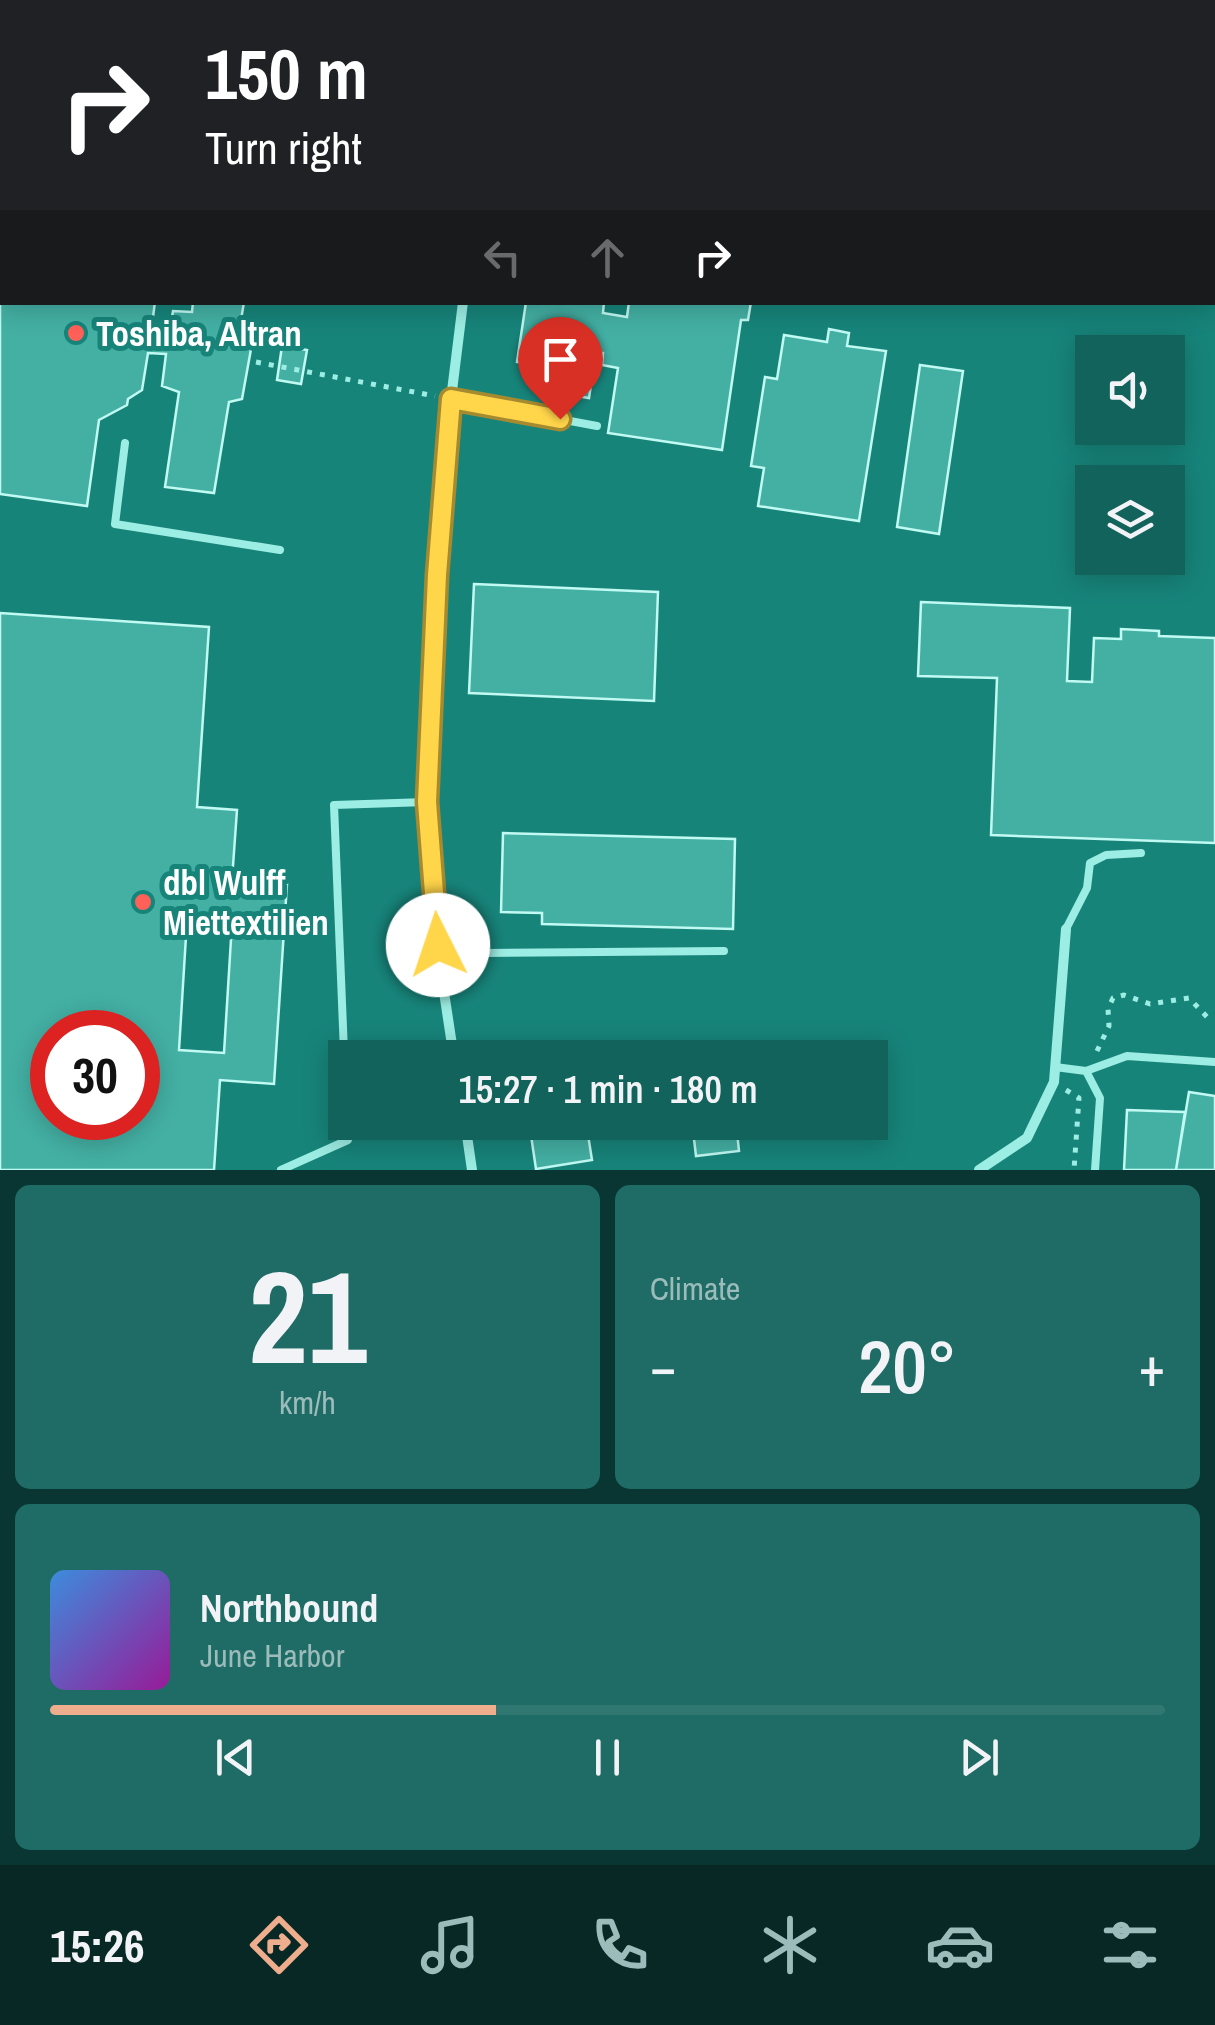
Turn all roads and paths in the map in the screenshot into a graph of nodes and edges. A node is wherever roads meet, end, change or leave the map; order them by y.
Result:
1 (463, 305) edge
2 (256, 362) dead end
3 (451, 399) junction
4 (597, 426) dead end
5 (124, 442) dead end
6 (280, 550) dead end
7 (427, 802) junction
8 (1141, 853) dead end
9 (1066, 929) joint
10 (438, 945) junction
11 (724, 951) dead end
12 (1210, 1019) dead end
13 (344, 1040) edge
14 (451, 1040) edge
15 (1098, 1047) dead end
16 (1215, 1062) edge
17 (1055, 1067) junction
18 (1086, 1071) junction
19 (1054, 1082) junction
20 (348, 1140) edge
21 (468, 1140) edge
22 (281, 1170) edge
23 (472, 1170) edge
24 (979, 1170) edge
25 (1074, 1170) edge
26 (1095, 1170) edge

1 - 3 street
2 - 3 path
3 - 4 lane
3 - 7 street
5 - 6 lane
7 - 10 street
7 - 13 lane
8 - 9 lane
9 - 17 street
10 - 11 lane
10 - 14 street
12 - 15 path
16 - 18 lane
17 - 18 lane
17 - 19 street
18 - 26 lane
19 - 24 street
19 - 25 path
20 - 22 lane
21 - 23 street

